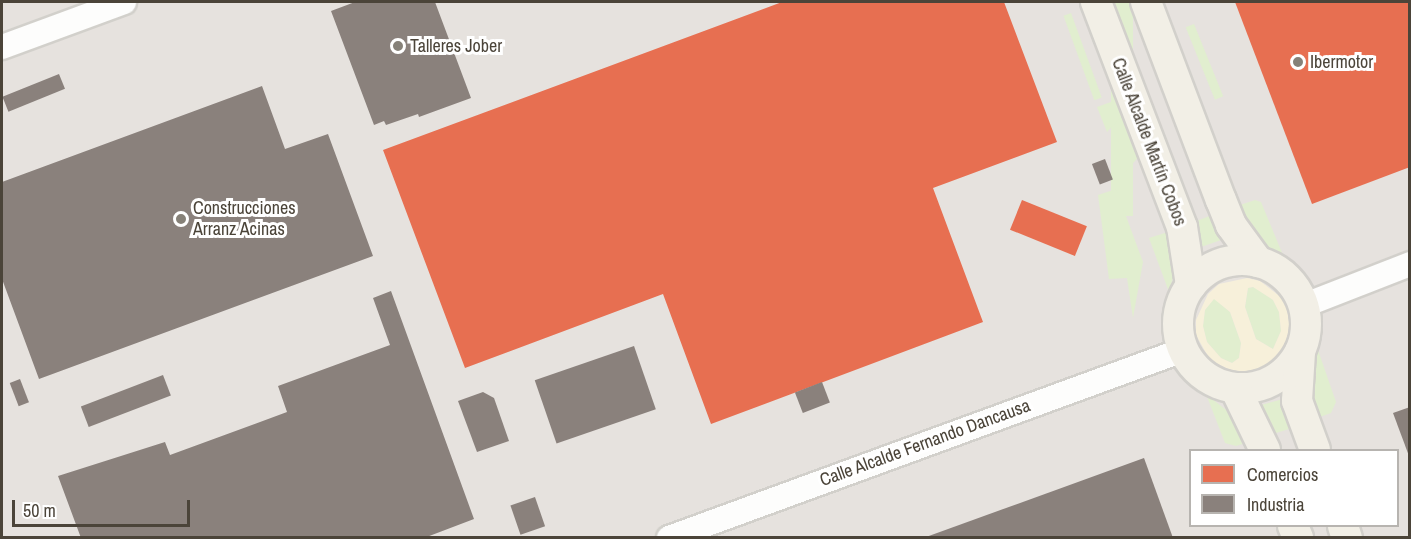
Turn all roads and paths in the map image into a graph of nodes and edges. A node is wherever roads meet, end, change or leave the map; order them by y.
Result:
1 (124, 2) edge
2 (1096, 2) edge
3 (1146, 2) edge
4 (2, 47) edge
5 (1258, 262) junction
6 (1410, 264) edge
7 (1191, 285) junction
8 (1305, 305) junction
9 (1183, 350) junction
10 (1300, 352) junction
11 (1234, 388) junction
12 (1264, 449) edge
13 (1315, 449) edge
14 (669, 537) edge

1 - 4 street
2 - 7 main road, Calle Alcalde Martín Cobos
3 - 5 main road
5 - 7 main road
5 - 8 main road
6 - 8 street
7 - 9 main road
8 - 10 main road
9 - 11 main road
9 - 14 street, Calle Alcalde Fernando Dancausa
10 - 11 main road
10 - 13 main road
11 - 12 main road

